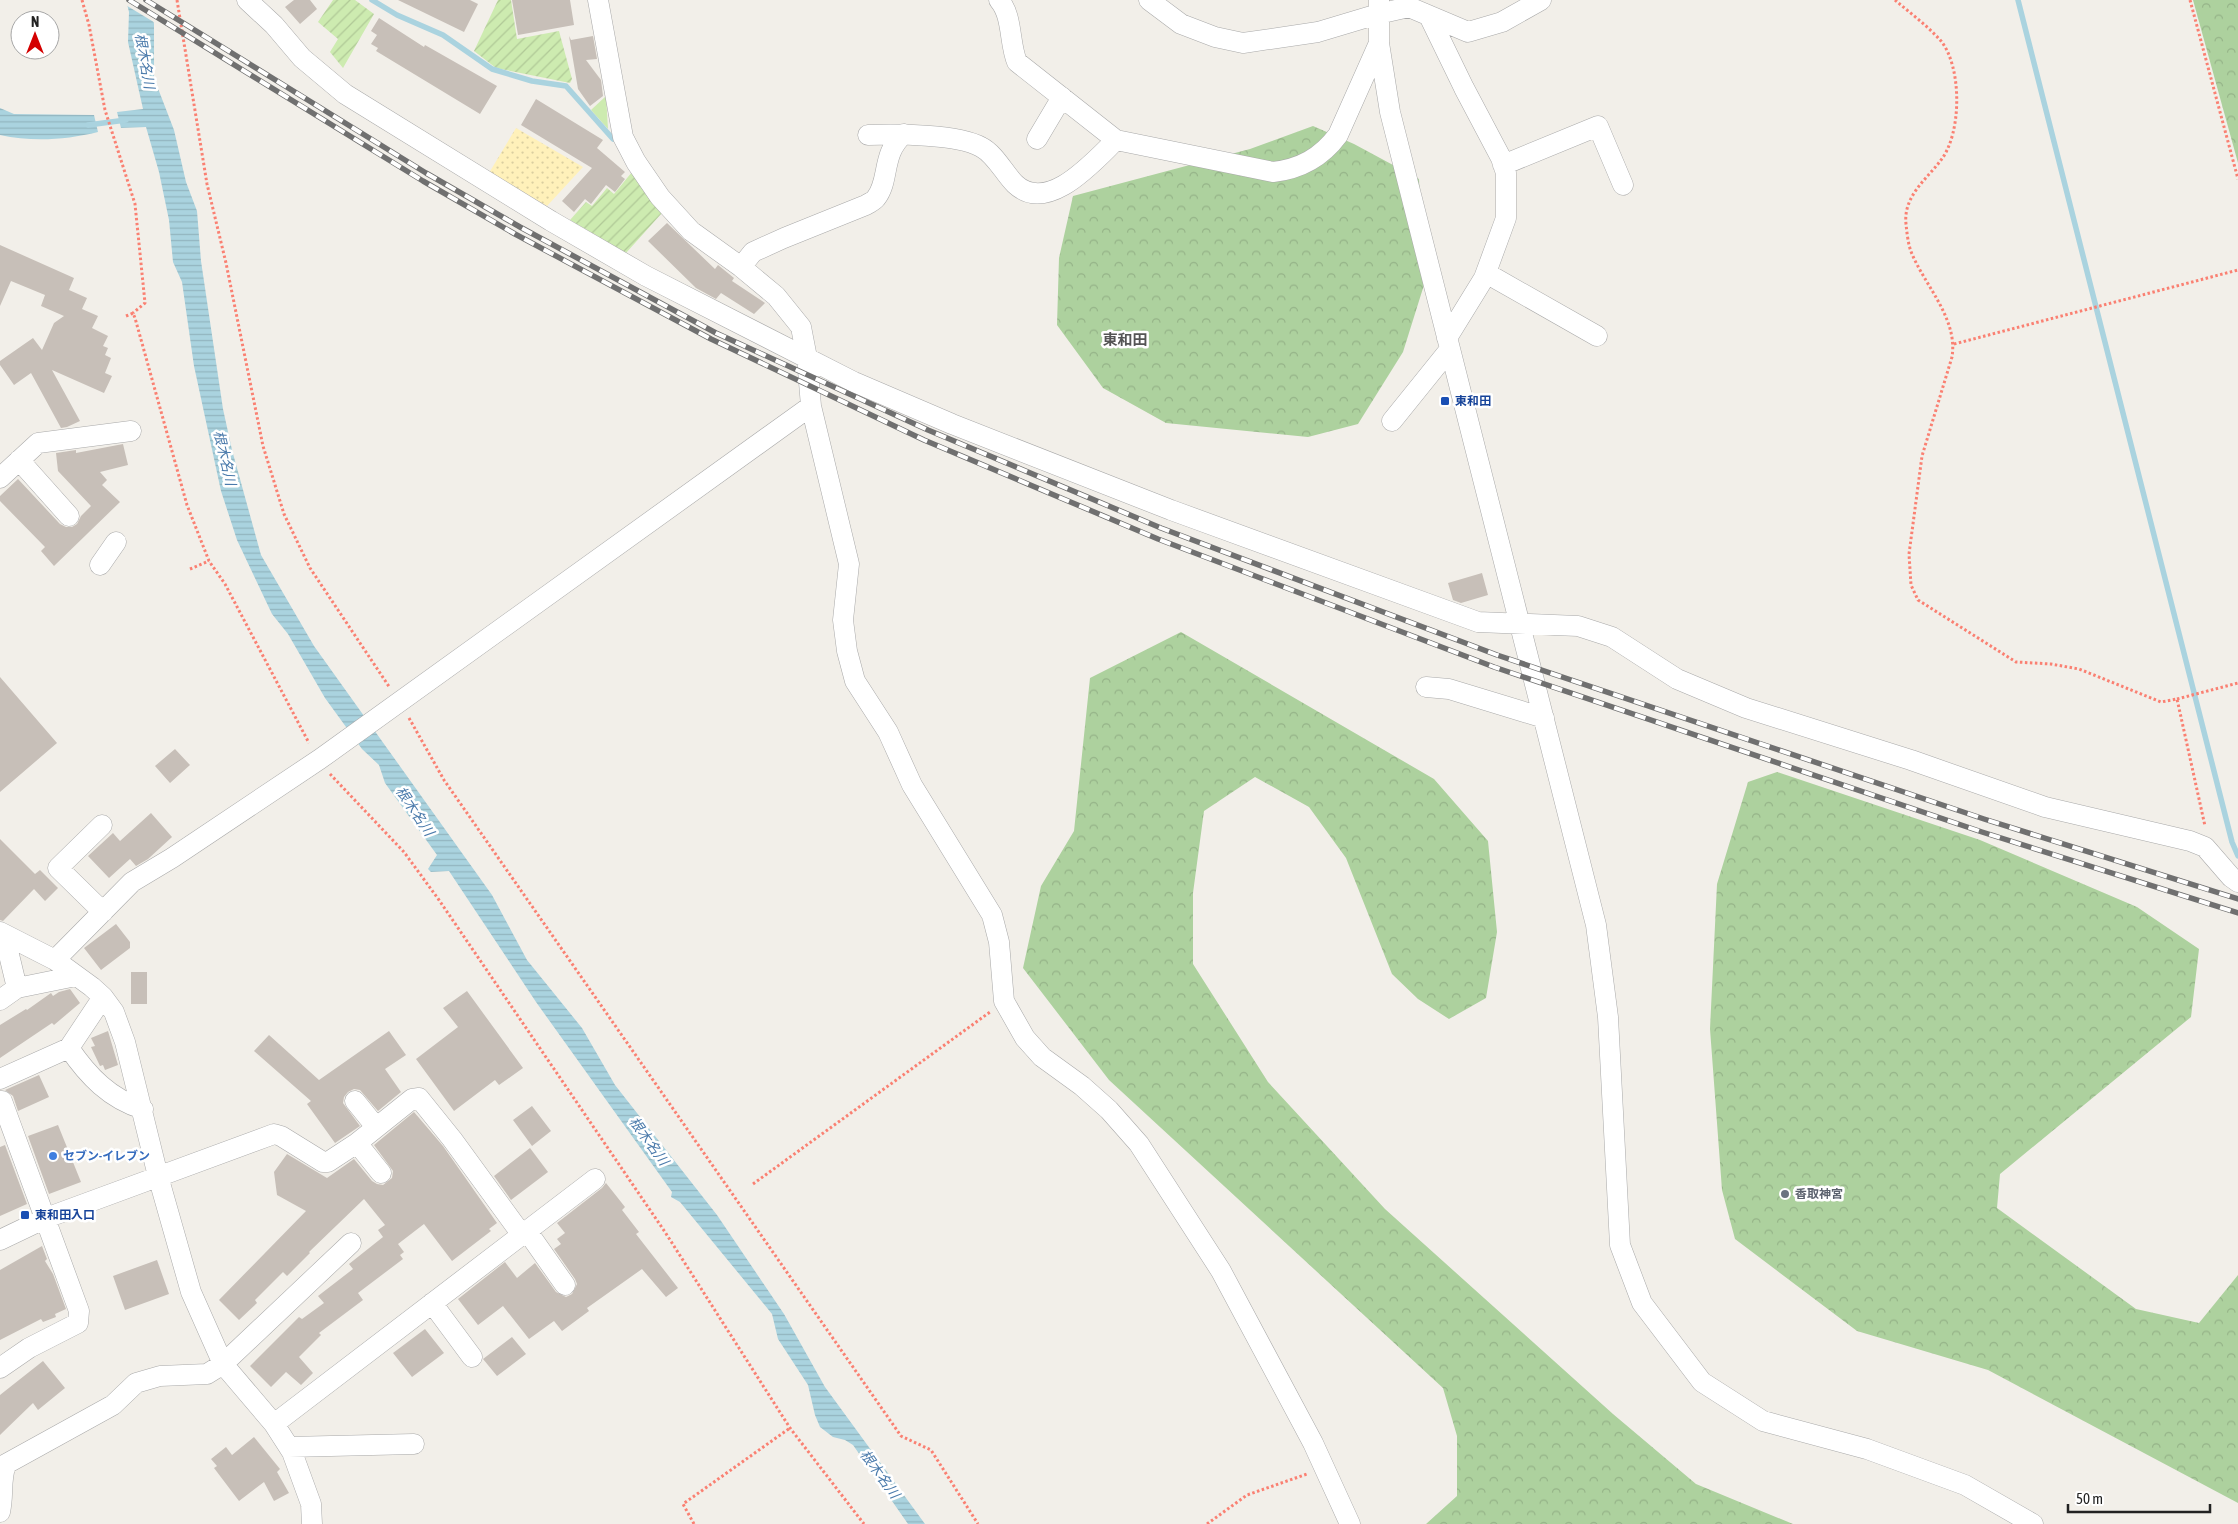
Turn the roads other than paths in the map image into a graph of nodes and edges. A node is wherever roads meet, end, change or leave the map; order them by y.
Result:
1 (247, 0) edge
2 (598, 0) edge
3 (999, 0) edge
4 (1149, 0) edge
5 (1542, 0) edge
6 (1378, 7) edge
7 (1429, 16) junction
8 (1379, 42) junction
9 (1062, 97) junction
10 (904, 134) junction
11 (868, 135) dead end
12 (1036, 139) dead end
13 (1116, 140) junction
14 (1503, 164) junction
15 (1623, 185) dead end
16 (741, 267) junction
17 (1486, 273) junction
18 (1597, 336) dead end
19 (1448, 343) junction
20 (807, 358) junction
21 (811, 406) junction
22 (1392, 421) dead end
23 (131, 431) dead end
24 (19, 460) junction
25 (0, 478) edge
26 (69, 516) dead end
27 (116, 542) dead end
28 (100, 565) dead end
29 (1519, 624) junction
30 (1426, 687) dead end
31 (1544, 718) junction
32 (102, 825) dead end
33 (2238, 882) edge
34 (103, 912) junction
35 (2, 933) edge
36 (55, 960) junction
37 (76, 976) junction
38 (17, 988) junction
39 (103, 998) junction
40 (0, 1000) edge
41 (68, 1048) junction
42 (0, 1079) edge
43 (0, 1101) edge
44 (355, 1101) dead end
45 (143, 1109) junction
46 (376, 1127) junction
47 (357, 1142) junction
48 (381, 1173) dead end
49 (158, 1176) junction
50 (595, 1179) dead end
51 (46, 1218) junction
52 (524, 1233) junction
53 (0, 1240) edge
54 (351, 1243) dead end
55 (565, 1285) dead end
56 (432, 1304) junction
57 (472, 1357) dead end
58 (223, 1364) junction
59 (0, 1368) edge
60 (274, 1424) junction
61 (414, 1444) dead end
62 (289, 1447) junction
63 (3, 1462) edge
64 (0, 1512) edge
65 (312, 1524) edge
66 (1350, 1524) edge
67 (2033, 1524) edge

1 - 20 street
2 - 16 street
3 - 9 street
4 - 6 street
5 - 7 street
6 - 7 street
6 - 8 street
7 - 14 street
8 - 13 street
8 - 19 street
9 - 12 street
9 - 13 street
10 - 11 street
10 - 13 street
10 - 16 street
14 - 15 street
14 - 17 street
16 - 20 street
17 - 18 street
17 - 19 street
19 - 22 street
19 - 29 street
20 - 21 street
20 - 29 street
21 - 34 street
21 - 66 street
23 - 24 street
24 - 25 street
24 - 26 street
27 - 28 street
29 - 31 street
29 - 33 street
30 - 31 street
31 - 67 street
32 - 34 street
34 - 36 street
35 - 36 street
35 - 38 street
36 - 37 street
37 - 38 street
37 - 39 street
38 - 40 street
39 - 41 street
39 - 45 street
41 - 42 street
41 - 45 street
43 - 51 street
44 - 46 street
45 - 49 street
46 - 47 street
46 - 52 street
47 - 48 street
47 - 49 street
49 - 51 street
49 - 58 street
50 - 52 street
51 - 53 street
51 - 59 street
52 - 55 street
52 - 56 street
54 - 58 street
56 - 57 street
56 - 60 street
58 - 60 street
58 - 63 street
60 - 62 street
61 - 62 street
62 - 65 street
63 - 64 street

